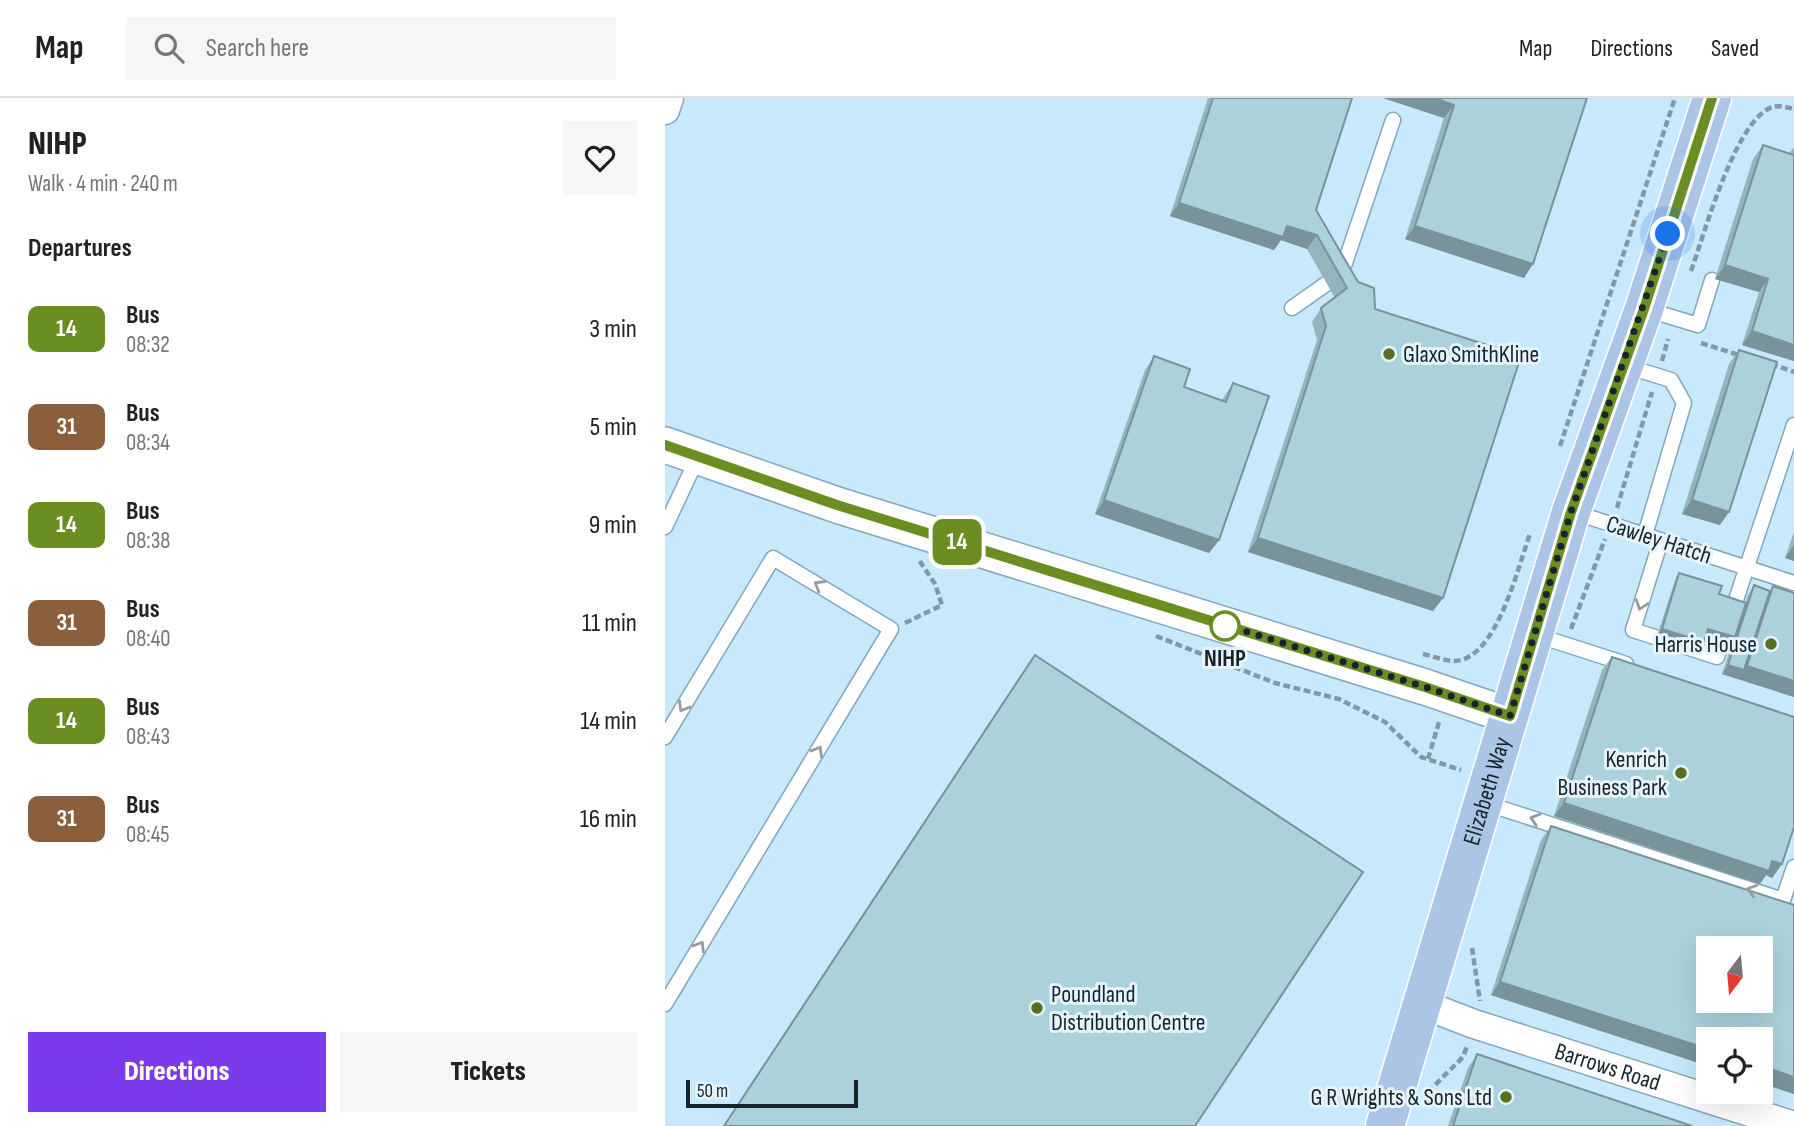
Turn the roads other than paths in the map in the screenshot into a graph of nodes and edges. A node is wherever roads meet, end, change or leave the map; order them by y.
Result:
1 (669, 98) edge
2 (1713, 98) edge
3 (665, 110) edge
4 (1393, 120) dead end
5 (1712, 280) dead end
6 (1291, 308) dead end
7 (1663, 320) junction
8 (1640, 370) junction
9 (1794, 425) edge
10 (665, 445) edge
11 (698, 456) junction
12 (1571, 512) junction
13 (665, 527) edge
14 (1645, 535) junction
15 (1661, 540) junction
16 (1746, 567) junction
17 (1794, 583) edge
18 (1550, 639) junction
19 (1636, 667) edge
20 (1510, 716) junction
21 (665, 737) edge
22 (1483, 802) junction
23 (1794, 867) edge
24 (665, 1004) edge
25 (1422, 1004) junction
26 (1385, 1126) edge
27 (1794, 1126) edge

1 - 3 street
2 - 7 main road, Elizabeth Way
4 - 6 lane
5 - 7 lane
7 - 8 main road, Elizabeth Way
8 - 12 main road, Elizabeth Way
8 - 14 lane
9 - 16 lane, Cawley Hatch
10 - 11 street
11 - 13 lane
11 - 20 street
12 - 14 lane, Cawley Hatch
12 - 18 main road, Elizabeth Way
14 - 15 lane, Cawley Hatch
15 - 16 lane, Cawley Hatch
15 -> 16 lane
16 - 17 lane, Cawley Hatch
18 - 19 lane
18 - 20 main road, Elizabeth Way
20 - 22 main road, Elizabeth Way
24 -> 21 lane
23 -> 22 lane
22 - 25 main road, Elizabeth Way
25 - 26 main road, Elizabeth Way
25 - 27 street, Barrows Road

